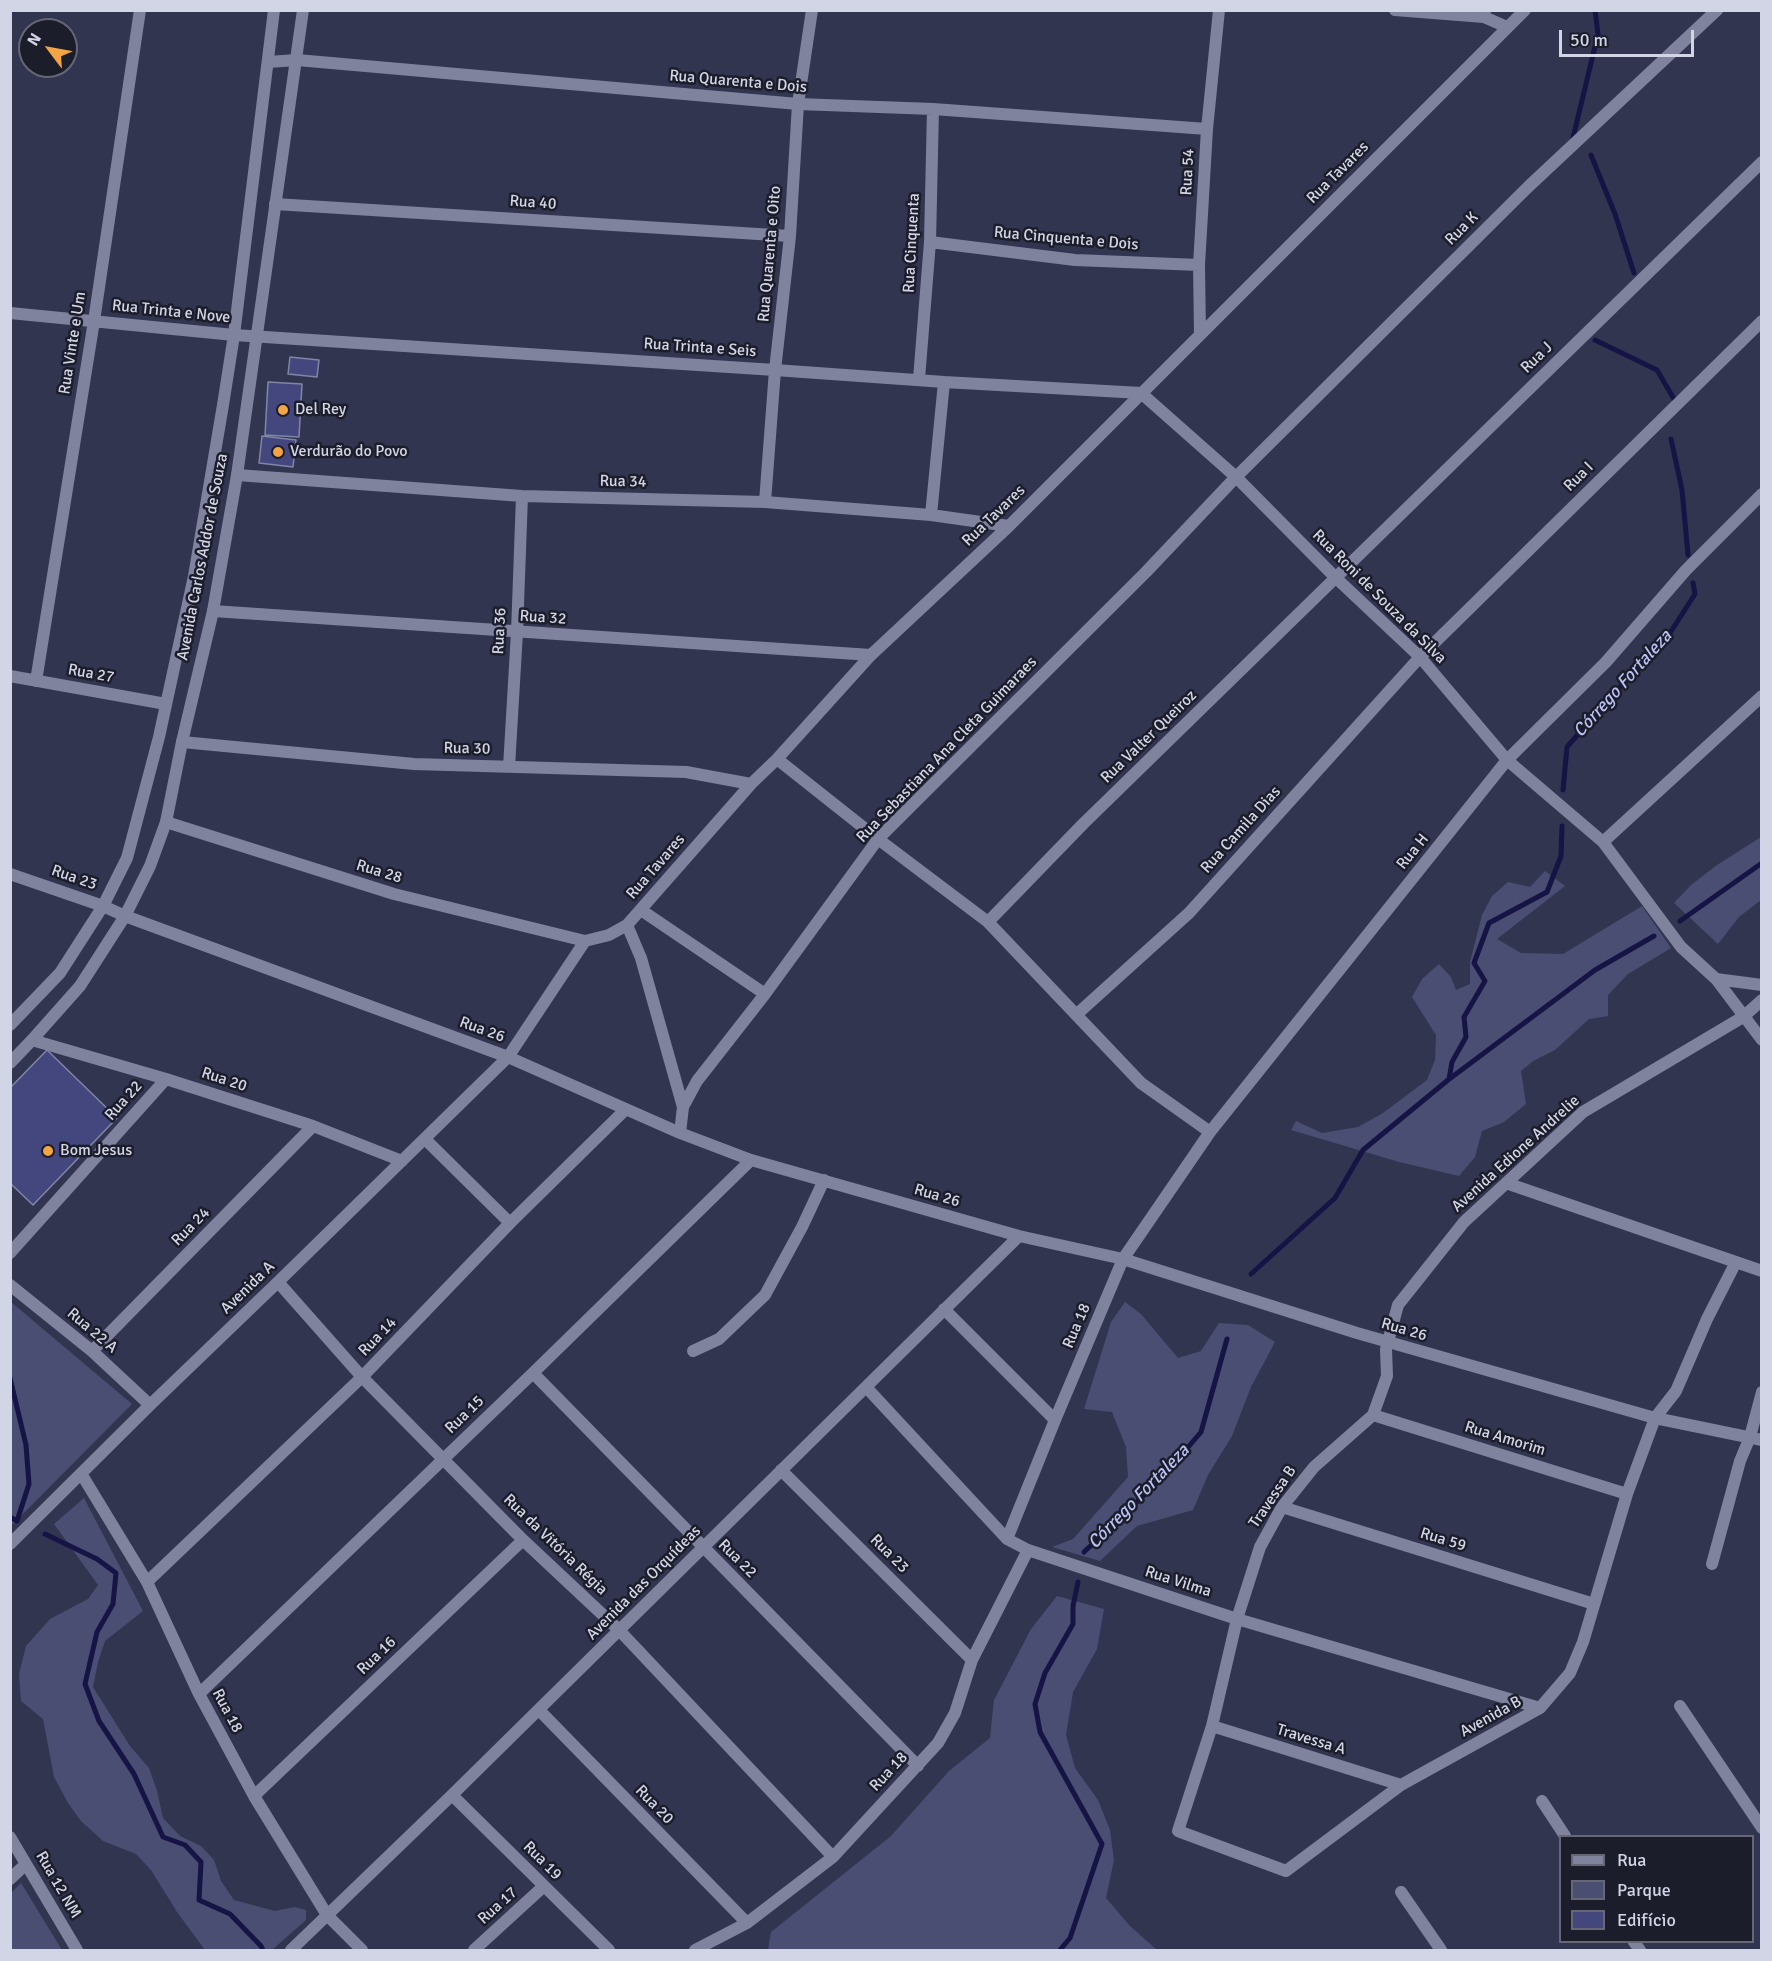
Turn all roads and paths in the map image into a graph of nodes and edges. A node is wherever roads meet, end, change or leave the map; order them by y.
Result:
1 (140, 10) edge
2 (274, 10) edge
3 (303, 10) edge
4 (812, 10) edge
5 (1219, 10) edge
6 (1395, 10) edge
7 (1525, 10) edge
8 (1717, 10) edge
9 (1485, 14) edge
10 (1507, 27) junction
11 (297, 60) junction
12 (267, 62) junction
13 (798, 104) junction
14 (933, 109) junction
15 (1207, 129) junction
16 (1761, 162) edge
17 (275, 204) junction
18 (790, 236) junction
19 (930, 243) junction
20 (1199, 265) junction
21 (10, 313) edge
22 (94, 321) junction
23 (1761, 321) edge
24 (234, 335) junction
25 (1200, 335) junction
26 (257, 336) junction
27 (776, 370) junction
28 (919, 379) junction
29 (944, 382) junction
30 (1141, 393) junction
31 (237, 475) junction
32 (1236, 477) junction
33 (1761, 494) edge
34 (522, 496) junction
35 (765, 502) junction
36 (931, 515) junction
37 (1009, 526) junction
38 (1336, 578) junction
39 (213, 611) junction
40 (517, 633) junction
41 (871, 655) junction
42 (1420, 657) junction
43 (10, 676) edge
44 (36, 681) junction
45 (1761, 696) edge
46 (166, 704) junction
47 (182, 742) junction
48 (777, 759) junction
49 (1507, 760) junction
50 (510, 767) junction
51 (750, 784) junction
52 (166, 822) junction
53 (878, 839) junction
54 (1603, 842) junction
55 (10, 873) edge
56 (103, 906) junction
57 (641, 910) junction
58 (125, 916) junction
59 (988, 922) junction
60 (627, 925) junction
61 (585, 941) junction
62 (1716, 979) junction
63 (1761, 985) edge
64 (765, 994) junction
65 (1761, 1000) edge
66 (1076, 1015) junction
67 (1743, 1017) junction
68 (10, 1025) edge
69 (33, 1040) junction
70 (1761, 1041) edge
71 (508, 1057) junction
72 (10, 1062) edge
73 (166, 1079) junction
74 (683, 1107) junction
75 (626, 1109) junction
76 (313, 1126) junction
77 (1210, 1132) junction
78 (680, 1133) junction
79 (425, 1139) junction
80 (751, 1160) junction
81 (402, 1161) junction
82 (824, 1180) junction
83 (1506, 1183) junction
84 (510, 1222) junction
85 (1019, 1236) junction
86 (10, 1253) edge
87 (1124, 1259) junction
88 (1736, 1262) junction
89 (1761, 1271) edge
90 (278, 1282) junction
91 (10, 1285) edge
92 (945, 1310) junction
93 (1387, 1342) junction
94 (92, 1351) junction
95 (693, 1351) dead end
96 (533, 1373) junction
97 (362, 1377) junction
98 (866, 1387) junction
99 (1761, 1392) edge
100 (150, 1405) junction
101 (1373, 1415) junction
102 (1655, 1418) junction
103 (1055, 1420) junction
104 (1756, 1439) edge
105 (444, 1458) junction
106 (782, 1470) junction
107 (82, 1475) junction
108 (1627, 1494) junction
109 (1282, 1507) junction
110 (1007, 1539) junction
111 (523, 1540) junction
112 (10, 1544) edge
113 (703, 1548) junction
114 (1028, 1550) junction
115 (1712, 1564) dead end
116 (147, 1582) junction
117 (1594, 1604) junction
118 (1236, 1618) junction
119 (619, 1630) junction
120 (972, 1660) junction
121 (199, 1694) junction
122 (1680, 1706) dead end
123 (1540, 1708) junction
124 (538, 1710) junction
125 (1212, 1726) junction
126 (918, 1766) junction
127 (1401, 1785) junction
128 (452, 1795) junction
129 (254, 1796) junction
130 (1542, 1801) dead end
131 (1761, 1828) edge
132 (1564, 1835) edge
133 (10, 1837) edge
134 (833, 1857) junction
135 (26, 1863) junction
136 (1286, 1871) joint
137 (10, 1879) edge
138 (544, 1886) junction
139 (1401, 1892) dead end
140 (327, 1915) junction
141 (747, 1923) junction
142 (77, 1950) edge
143 (291, 1950) edge
144 (362, 1950) edge
145 (474, 1950) edge
146 (609, 1950) edge
147 (695, 1950) edge
148 (1441, 1950) edge

1 - 22 street, Rua Vinte e Um
2 - 12 street, Avenida Carlos Addor de Souza
3 - 11 street, Avenida Carlos Addor de Souza
4 - 13 street, Rua Quarenta e Oito
5 - 15 street, Rua 54
6 - 9 street
7 - 10 street, Rua Tavares
8 - 32 street, Rua K
9 - 10 street
10 - 25 street, Rua Tavares
11 - 12 street, Rua Quarenta e Dois
11 - 13 street, Rua Quarenta e Dois
11 - 17 street, Avenida Carlos Addor de Souza
12 - 24 street, Avenida Carlos Addor de Souza
13 - 14 street, Rua Quarenta e Dois
13 - 18 street, Rua Quarenta e Oito
14 - 15 street, Rua Quarenta e Dois
14 - 19 street, Rua Cinquenta
15 - 20 street, Rua 54
16 - 38 street, Rua J
17 - 18 street, Rua 40
17 - 26 street, Avenida Carlos Addor de Souza
18 - 27 street, Rua Quarenta e Oito
19 - 20 street, Rua Cinquenta e Dois
19 - 28 street, Rua Cinquenta
20 - 25 street, Rua 54
21 - 22 street, Rua Trinta e Nove
22 - 24 street, Rua Trinta e Nove
22 - 44 street, Rua Vinte e Um
23 - 42 street, Rua I
24 - 26 street, Rua Trinta e Nove
24 - 46 street, Avenida Carlos Addor de Souza
25 - 30 street, Rua Tavares
26 - 27 street, Rua Trinta e Seis
26 - 31 street, Avenida Carlos Addor de Souza
27 - 28 street, Rua Trinta e Seis
27 - 35 street, Rua Quarenta e Oito
28 - 29 street, Rua Trinta e Seis
29 - 30 street, Rua Trinta e Seis
29 - 36 street
30 - 32 street, Rua Roni de Souza da Silva
30 - 37 street, Rua Tavares
31 - 34 street, Rua 34
31 - 39 street, Avenida Carlos Addor de Souza
32 - 38 street, Rua Roni de Souza da Silva
32 - 53 street, Rua Sebastiana Ana Cleta Guimaraes
33 - 49 street, Rua H
34 - 35 street, Rua 34
34 - 40 street, Rua 36
35 - 36 street, Rua 34
36 - 37 street, Rua 34
37 - 41 street, Rua Tavares
38 - 42 street, Rua Roni de Souza da Silva
38 - 59 street, Rua Valter Queiroz
39 - 40 street, Rua 32
39 - 47 street, Avenida Carlos Addor de Souza
40 - 41 street, Rua 32
40 - 50 street, Rua 36
41 - 48 street, Rua Tavares
42 - 49 street, Rua Roni de Souza da Silva
42 - 66 street, Rua Camila Dias
43 - 44 street, Rua 27
44 - 46 street, Rua 27
45 - 54 street
46 - 56 street, Avenida Carlos Addor de Souza
47 - 50 street, Rua 30
47 - 52 street, Avenida Carlos Addor de Souza
48 - 51 street, Rua Tavares
48 - 53 street
49 - 54 street, Rua Roni de Souza da Silva
49 - 77 street, Rua H
50 - 51 street, Rua 30
51 - 57 street, Rua Tavares
52 - 58 street, Avenida Carlos Addor de Souza
52 - 61 street, Rua 28
53 - 59 street
53 - 64 street, Rua Sebastiana Ana Cleta Guimaraes
54 - 62 street, Rua Roni de Souza da Silva
55 - 56 street, Rua 23
56 - 58 street, Rua 23
56 - 68 street, Avenida Carlos Addor de Souza
57 - 60 street, Rua Tavares
57 - 64 street
58 - 69 street, Avenida Carlos Addor de Souza
58 - 71 street, Rua 26
59 - 66 street
60 - 61 street, Rua Tavares
60 - 74 street
61 - 71 street
62 - 63 street
62 - 67 street, Rua Roni de Souza da Silva
64 - 74 street, Rua Sebastiana Ana Cleta Guimaraes
65 - 67 street, Avenida Edione Andrelie
66 - 77 street
67 - 70 street
67 - 83 street, Avenida Edione Andrelie
69 - 72 street, Avenida Carlos Addor de Souza
69 - 73 street, Rua 20
71 - 75 street, Rua 26
71 - 79 street, Avenida A
73 - 76 street, Rua 20
73 - 86 street, Rua 22
74 - 78 street, Rua Sebastiana Ana Cleta Guimaraes
75 - 78 street, Rua 26
75 - 84 street, Rua 14
76 - 81 street, Rua 20
76 - 94 street, Rua 24
77 - 87 street, Rua H
78 - 80 street, Rua 26
79 - 81 street, Avenida A
79 - 84 street
80 - 82 street, Rua 26
80 - 96 street, Rua 15
81 - 90 street, Avenida A
82 - 85 street, Rua 26
82 - 95 street
83 - 88 street
83 - 93 street, Avenida Edione Andrelie
84 - 97 street, Rua 14
85 - 87 street, Rua 26
85 - 92 street, Avenida das Orquídeas
87 - 93 street, Rua 26
87 - 103 street, Rua 18
88 - 89 street
88 - 102 street, Avenida B
90 - 97 street, Rua da Vitória Régia
90 - 100 street, Avenida A
91 - 94 street, Rua 22 A
92 - 98 street, Avenida das Orquídeas
92 - 103 street
93 - 101 street, Travessa B
93 - 102 street, Rua 26
94 - 100 street, Rua 22 A
96 - 105 street, Rua 15
96 - 113 street, Rua 22
97 - 105 street, Rua da Vitória Régia
97 - 116 street, Rua 14
98 - 106 street, Avenida das Orquídeas
98 - 110 street, Rua Vilma
99 - 104 street
100 - 107 street, Avenida A
101 - 108 street, Rua Amorim
101 - 109 street, Travessa B
102 - 104 street, Rua 26
102 - 108 street, Avenida B
103 - 110 street, Rua 18
104 - 115 street
105 - 111 street, Rua da Vitória Régia
105 - 121 street, Rua 15
106 - 113 street, Avenida das Orquídeas
106 - 120 street, Rua 23
107 - 112 street, Avenida A
107 - 116 street, Rua 18
108 - 117 street, Avenida B
109 - 117 street, Rua 59
109 - 118 street, Travessa B
110 - 114 street, Rua Vilma
111 - 119 street, Rua da Vitória Régia
111 - 129 street, Rua 16
113 - 119 street, Avenida das Orquídeas
113 - 126 street, Rua 22
114 - 118 street, Rua Vilma
114 - 120 street, Rua 18
116 - 121 street, Rua 18
117 - 123 street, Avenida B
118 - 123 street, Rua Vilma
118 - 125 street, Travessa B
119 - 124 street, Avenida das Orquídeas
119 - 134 street, Rua da Vitória Régia
120 - 126 street, Rua 18
121 - 129 street, Rua 18
122 - 131 street
123 - 127 street, Avenida B
124 - 128 street, Avenida das Orquídeas
124 - 141 street, Rua 20
125 - 127 street, Travessa A
125 - 136 street, Travessa B
126 - 134 street, Rua 18
127 - 136 street, Avenida B
128 - 138 street, Rua 19
128 - 140 street, Avenida das Orquídeas
129 - 140 street, Rua 18
130 - 132 street
133 - 135 street, Rua 12 NM
134 - 141 street, Rua 18
135 - 137 street
135 - 142 street, Rua 12 NM
138 - 145 street, Rua 17
138 - 146 street, Rua 19
139 - 148 street
140 - 143 street, Avenida das Orquídeas
140 - 144 street, Rua 18
141 - 147 street, Rua 18

